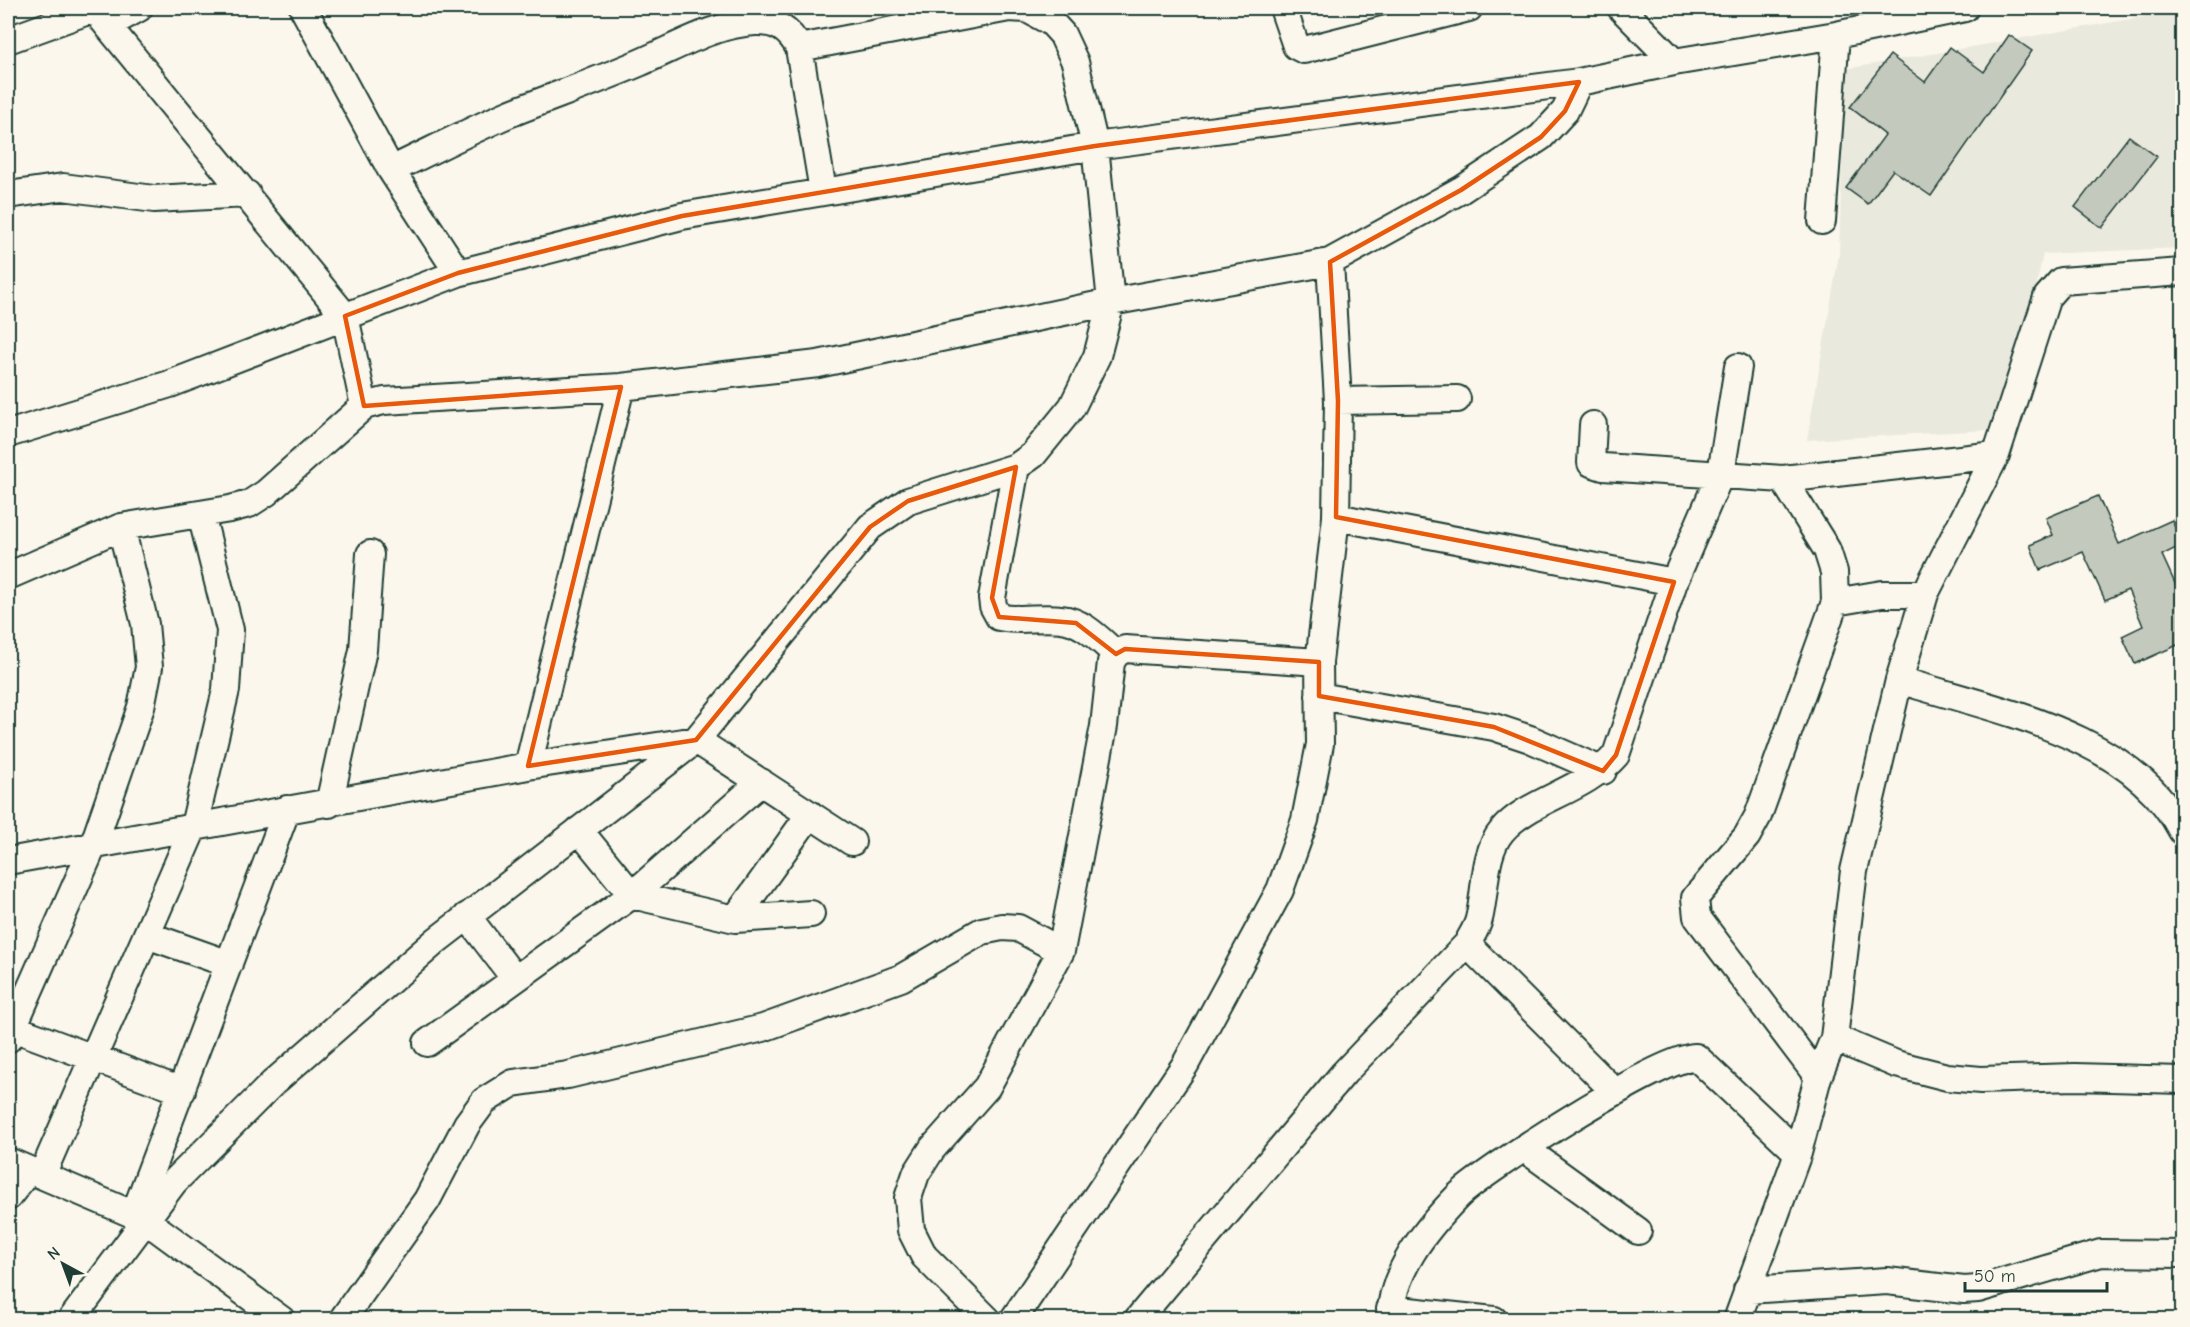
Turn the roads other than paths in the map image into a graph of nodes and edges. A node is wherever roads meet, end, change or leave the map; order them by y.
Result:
1 (139, 8) edge
2 (303, 8) edge
3 (1283, 8) edge
4 (1469, 8) edge
5 (1621, 8) edge
6 (1965, 8) edge
7 (1885, 16) edge
8 (108, 25) junction
9 (1836, 35) junction
10 (8, 40) edge
11 (799, 48) junction
12 (1674, 62) junction
13 (1579, 82) junction
14 (1095, 146) junction
15 (391, 170) junction
16 (823, 191) junction
17 (247, 194) junction
18 (8, 195) edge
19 (1822, 221) dead end
20 (1330, 262) junction
21 (2182, 272) edge
22 (458, 273) junction
23 (1111, 302) junction
24 (345, 316) junction
25 (1738, 367) dead end
26 (621, 387) junction
27 (1457, 399) dead end
28 (1338, 401) junction
29 (364, 406) junction
30 (1593, 425) dead end
31 (8, 434) edge
32 (1996, 455) junction
33 (1016, 467) junction
34 (1721, 473) junction
35 (1783, 479) junction
36 (201, 514) junction
37 (1336, 517) junction
38 (121, 527) junction
39 (370, 554) dead end
40 (8, 576) edge
41 (1674, 582) junction
42 (1924, 594) junction
43 (1835, 602) junction
44 (1116, 654) junction
45 (1319, 662) junction
46 (1899, 680) junction
47 (1319, 696) junction
48 (696, 740) junction
49 (528, 766) junction
50 (1603, 771) junction
51 (761, 782) junction
52 (329, 804) junction
53 (287, 809) junction
54 (810, 814) junction
55 (194, 826) junction
56 (579, 830) junction
57 (2182, 831) edge
58 (852, 842) dead end
59 (93, 846) junction
60 (8, 861) edge
61 (632, 895) junction
62 (811, 914) dead end
63 (467, 916) junction
64 (735, 919) junction
65 (147, 935) junction
66 (1467, 944) junction
67 (1061, 951) junction
68 (229, 964) junction
69 (515, 979) junction
70 (10, 1034) edge
71 (1834, 1038) junction
72 (427, 1043) dead end
73 (93, 1058) junction
74 (1818, 1077) junction
75 (2182, 1080) edge
76 (182, 1091) junction
77 (1614, 1092) junction
78 (1525, 1149) junction
79 (1798, 1153) junction
80 (26, 1169) edge
81 (8, 1197) edge
82 (139, 1217) junction
83 (1638, 1231) dead end
84 (2182, 1254) edge
85 (1747, 1290) junction
86 (1390, 1314) edge
87 (71, 1320) edge
88 (282, 1320) edge
89 (342, 1320) edge
90 (988, 1320) edge
91 (1013, 1320) edge
92 (1137, 1320) edge
93 (1494, 1320) edge
94 (1737, 1320) edge

1 - 8 street
2 - 15 street
3 - 4 street
5 - 12 street
6 - 7 street
7 - 9 street
8 - 10 street
8 - 17 street
9 - 12 street
9 - 19 street
11 - 14 street
11 - 15 street
11 - 16 street
12 - 13 street
13 - 14 street
13 - 20 street
14 - 16 street
14 - 23 street
15 - 22 street
16 - 22 street
17 - 18 street
17 - 24 street
20 - 23 street
20 - 28 street
21 - 32 street
22 - 24 street
23 - 26 street
23 - 33 street
24 - 29 street
24 - 31 street
25 - 34 street
26 - 29 street
26 - 49 street
27 - 28 street
28 - 37 street
29 - 36 street
30 - 34 street
32 - 35 street
32 - 42 street
33 - 44 street
33 - 48 street
34 - 35 street
34 - 41 street
35 - 43 street
36 - 38 street
36 - 55 street
37 - 41 street
37 - 45 street
38 - 40 street
38 - 59 street
39 - 52 street
41 - 50 street
42 - 43 street
42 - 46 street
43 - 74 street
44 - 45 street
44 - 67 street
45 - 47 street
46 - 57 street
46 - 71 street
47 - 50 street
47 - 91 street
48 - 49 street
48 - 51 street
48 - 56 street
49 - 52 street
50 - 66 street
51 - 54 street
51 - 61 street
52 - 53 street
53 - 55 street
53 - 68 street
54 - 58 street
54 - 64 street
55 - 59 street
55 - 65 street
56 - 61 street
56 - 63 street
59 - 60 street
59 - 70 street
61 - 64 street
61 - 69 street
62 - 64 street
63 - 69 street
63 - 82 street
65 - 68 street
65 - 73 street
66 - 77 street
66 - 92 street
67 - 89 street
67 - 90 street
68 - 76 street
69 - 72 street
70 - 73 street
71 - 74 street
71 - 75 street
73 - 76 street
73 - 80 street
74 - 79 street
76 - 82 street
77 - 78 street
77 - 79 street
78 - 83 street
78 - 86 street
79 - 85 street
80 - 81 street
80 - 82 street
82 - 87 street
82 - 88 street
84 - 85 street
85 - 94 street
86 - 93 street

